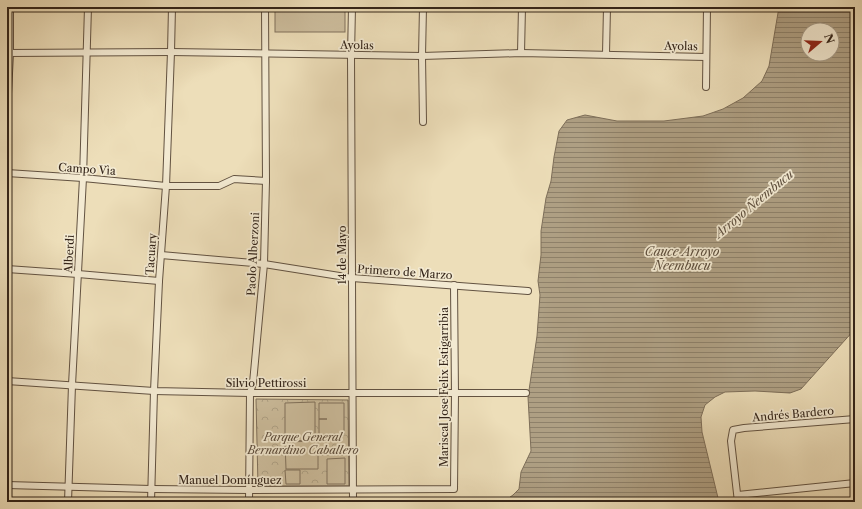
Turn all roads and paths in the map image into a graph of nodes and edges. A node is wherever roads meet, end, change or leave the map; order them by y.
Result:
1 (10, 7) edge
2 (88, 7) edge
3 (172, 7) edge
4 (265, 7) edge
5 (352, 7) edge
6 (423, 7) edge
7 (522, 7) edge
8 (607, 7) edge
9 (707, 7) edge
10 (87, 52) junction
11 (171, 52) junction
12 (9, 53) edge
13 (265, 53) junction
14 (521, 53) junction
15 (606, 54) junction
16 (351, 55) junction
17 (422, 56) junction
18 (706, 57) junction
19 (706, 87) dead end
20 (7, 114) edge
21 (423, 122) dead end
22 (7, 174) edge
23 (83, 178) junction
24 (266, 181) junction
25 (166, 186) junction
26 (161, 254) junction
27 (264, 264) junction
28 (7, 269) edge
29 (78, 274) junction
30 (352, 278) junction
31 (159, 281) junction
32 (454, 285) junction
33 (528, 291) dead end
34 (7, 381) edge
35 (72, 386) junction
36 (154, 392) junction
37 (250, 393) junction
38 (352, 393) junction
39 (526, 393) dead end
40 (455, 394) junction
41 (855, 419) edge
42 (855, 483) edge
43 (7, 485) edge
44 (69, 487) junction
45 (151, 489) junction
46 (353, 489) junction
47 (454, 489) joint
48 (249, 490) junction
49 (738, 495) junction
50 (68, 502) edge
51 (151, 502) edge
52 (249, 502) edge
53 (353, 502) edge
54 (738, 502) edge

1 - 12 street
2 - 10 street, Alberdi
3 - 11 street, Tacuary
4 - 13 street, Paolo Alberzoni
5 - 16 street, 14 de Mayo
6 - 17 street
7 - 14 street
8 - 15 street
9 - 18 street
10 - 11 street, Ayolas
10 - 12 street, Ayolas
10 - 23 street, Alberdi
11 - 13 street, Ayolas
11 - 25 street, Tacuary
12 - 20 street
13 - 16 street, Ayolas
13 - 24 street, Paolo Alberzoni
14 - 15 street, Ayolas
14 - 17 street, Ayolas
15 - 18 street, Ayolas
16 - 17 street, Ayolas
16 - 30 street, 14 de Mayo
17 - 21 street
18 - 19 street
22 - 23 street, Campo Vìa
23 - 25 street, Campo Vìa
23 - 29 street, Alberdi
24 - 25 street, Campo Vìa
24 - 27 street, Paolo Alberzoni
25 - 26 street, Tacuary
26 - 27 street, Primero de Marzo
26 - 31 street, Tacuary
27 - 30 street, Primero de Marzo
27 - 37 street, Paolo Alberzoni
28 - 29 street
29 - 31 street
29 - 35 street, Alberdi
30 - 32 street, Primero de Marzo
30 - 38 street, 14 de Mayo
31 - 36 street, Tacuary
32 - 33 street, Primero de Marzo
32 - 40 street, Mariscal Jose Felix Estigarribia
34 - 35 street, Silvio Pettirossi
35 - 36 street, Silvio Pettirossi
35 - 44 street, Alberdi
36 - 37 street, Silvio Pettirossi
36 - 45 street, Tacuary
37 - 38 street, Silvio Pettirossi
37 - 48 street, Paolo Alberzoni
38 - 40 street, Silvio Pettirossi
38 - 46 street, 14 de Mayo
39 - 40 street, Silvio Pettirossi
40 - 47 street, Mariscal Jose Felix Estigarribia
41 - 49 street, Andrés Bardero
42 - 49 street
43 - 44 street, Manuel Domínguez
44 - 45 street, Manuel Domínguez
44 - 50 street, Alberdi
45 - 48 street, Manuel Domínguez
45 - 51 street, Tacuary
46 - 47 street, Manuel Domínguez
46 - 48 street, Manuel Domínguez
46 - 53 street, 14 de Mayo
48 - 52 street, Paolo Alberzoni
49 - 54 street

